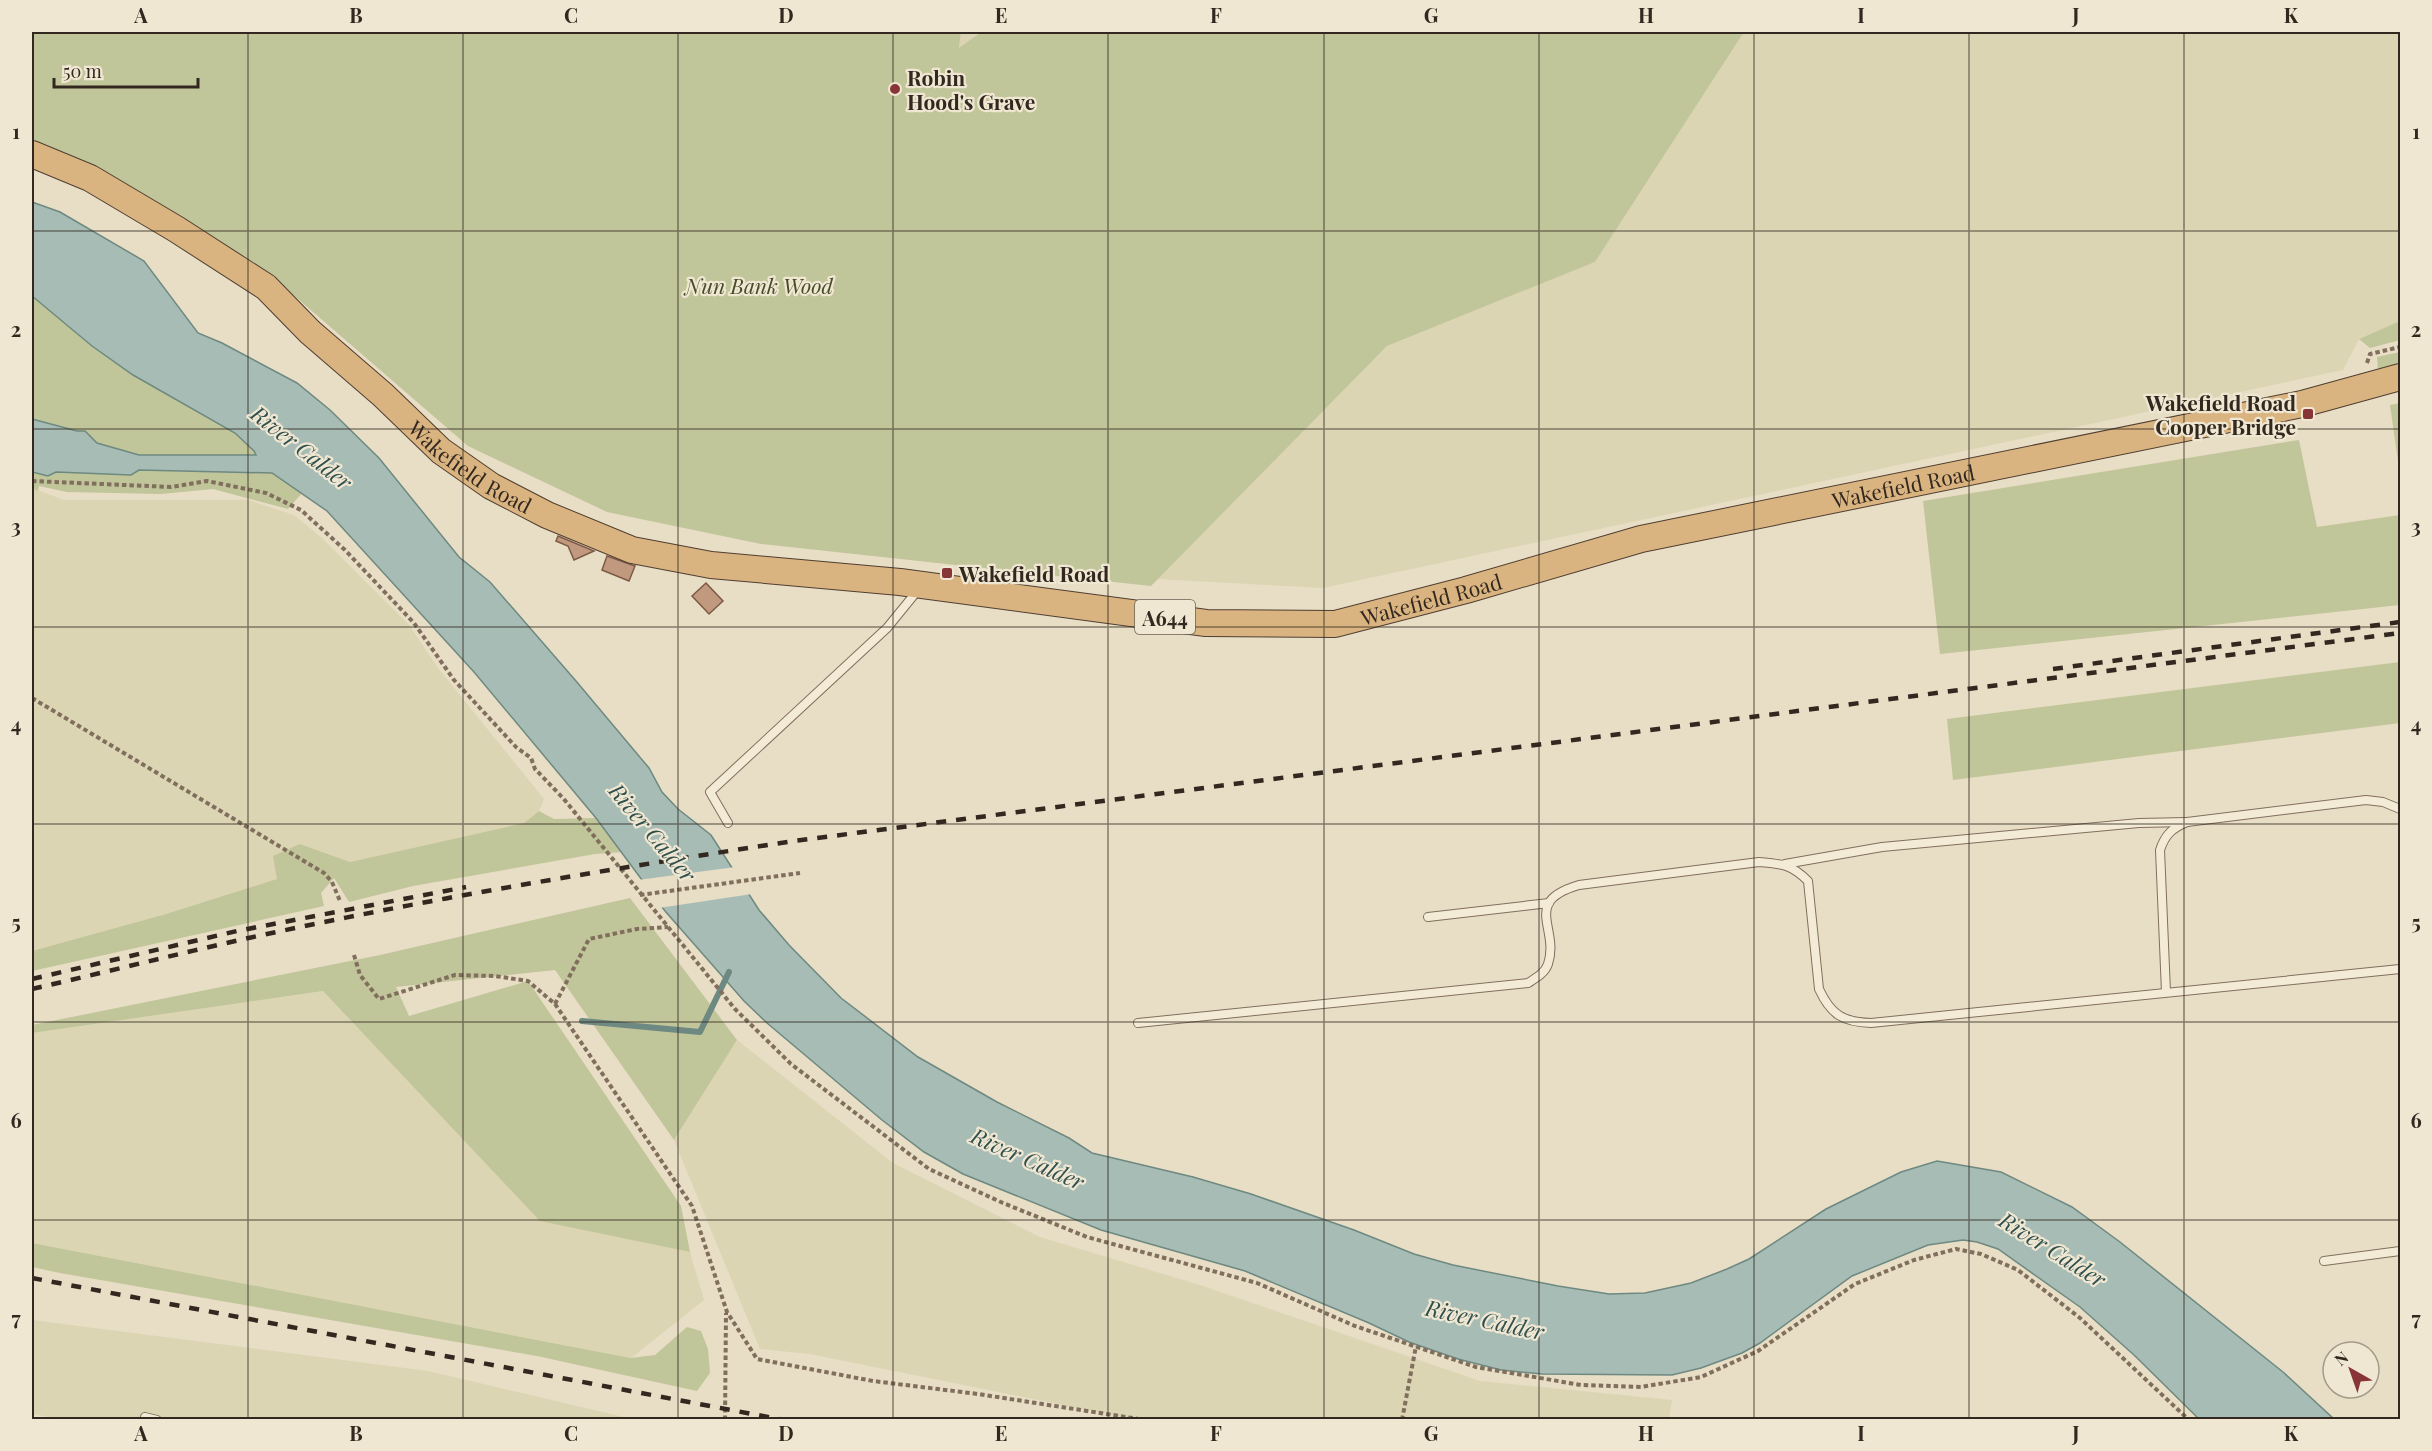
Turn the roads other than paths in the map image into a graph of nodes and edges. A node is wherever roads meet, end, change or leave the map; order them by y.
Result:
1 (32, 154) edge
2 (2400, 377) edge
3 (923, 585) junction
4 (2400, 809) edge
5 (2187, 822) junction
6 (728, 824) dead end
7 (1785, 864) junction
8 (1549, 903) junction
9 (1428, 917) dead end
10 (2400, 969) edge
11 (2166, 992) junction
12 (1138, 1023) dead end
13 (2400, 1251) edge
14 (2324, 1261) dead end
15 (145, 1417) dead end
16 (157, 1419) edge

1 - 3 highway, Wakefield Road / A644
2 - 3 highway, Wakefield Road / A644
3 - 6 lane
4 - 5 lane
5 - 7 lane
5 - 11 lane
7 - 8 lane
7 - 11 lane
8 - 9 lane
8 - 12 lane
10 - 11 lane
13 - 14 lane
15 - 16 lane

